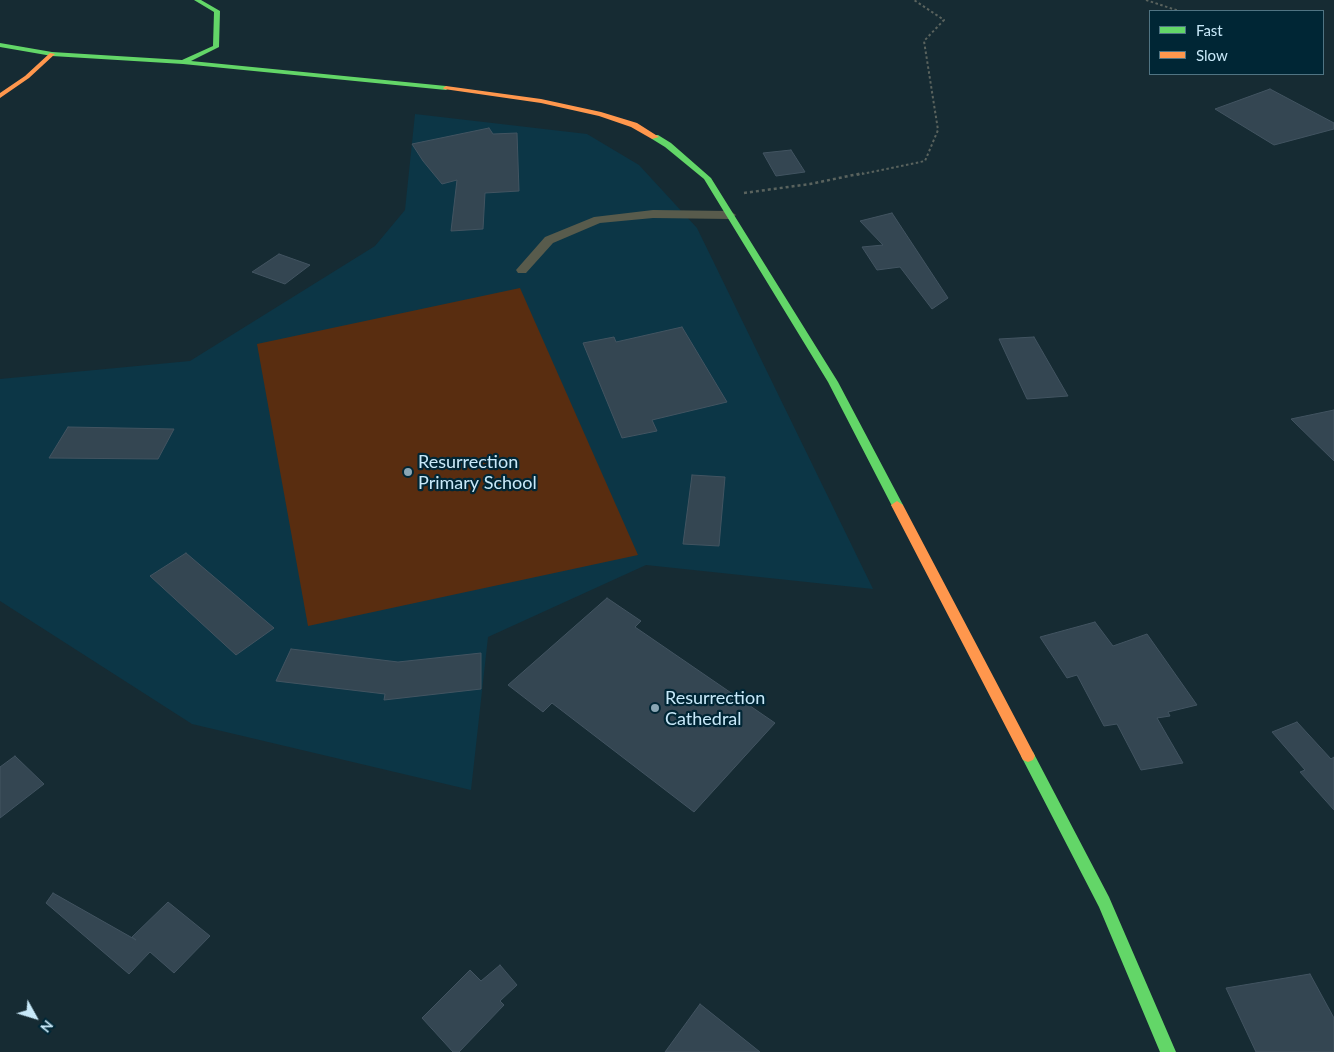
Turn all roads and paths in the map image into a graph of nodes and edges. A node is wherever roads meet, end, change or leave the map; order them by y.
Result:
1 (197, 0) edge
2 (914, 0) edge
3 (1146, 0) edge
4 (1176, 10) edge
5 (0, 45) edge
6 (52, 54) junction
7 (183, 62) junction
8 (0, 96) edge
9 (719, 197) junction
10 (730, 215) junction
11 (522, 270) dead end
12 (1168, 1052) edge

1 - 7 main road
2 - 9 path
3 - 4 path
5 - 6 main road
6 - 7 main road
6 - 8 main road
7 - 9 main road
9 - 10 main road
10 - 11 lane
10 - 12 main road

